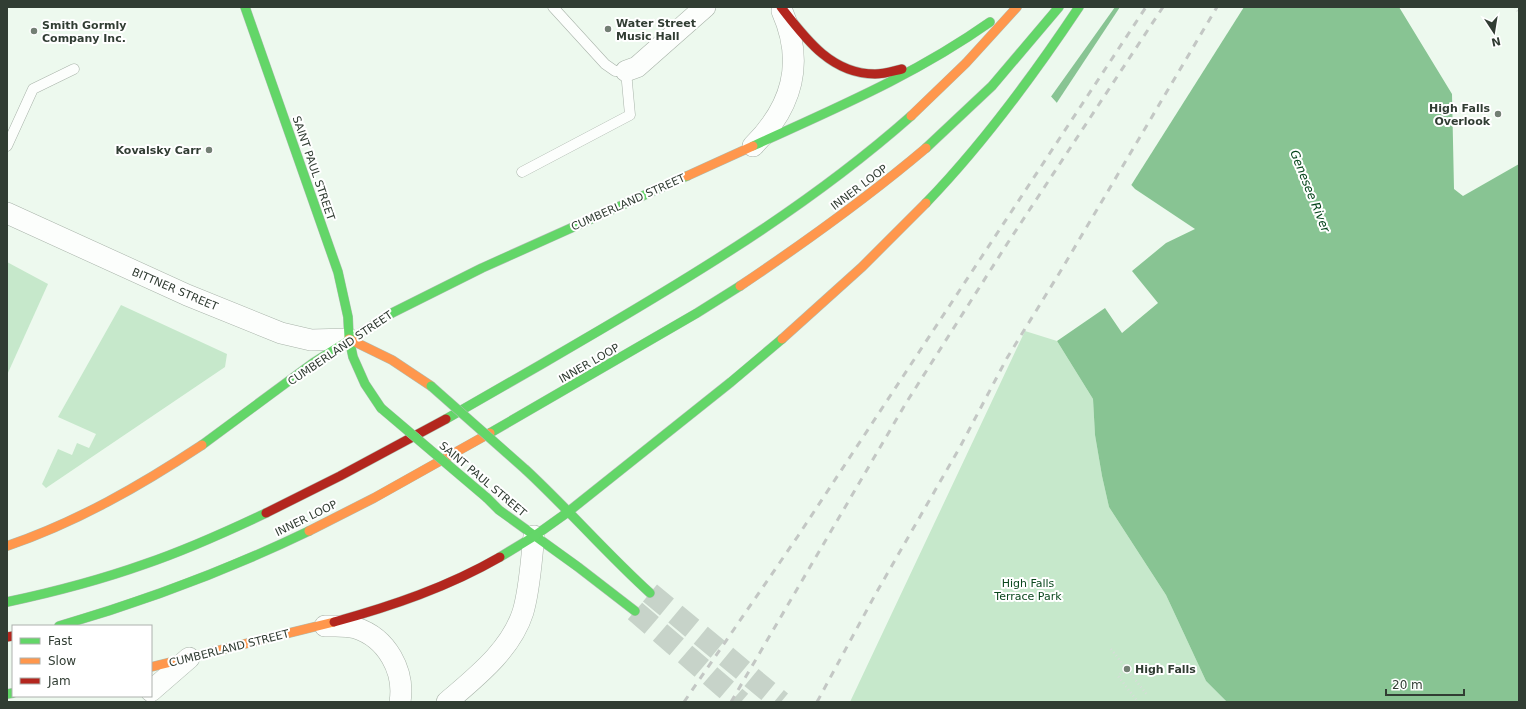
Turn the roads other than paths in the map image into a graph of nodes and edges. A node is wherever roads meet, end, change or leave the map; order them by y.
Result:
1 (245, 7) edge
2 (553, 7) edge
3 (705, 7) edge
4 (780, 7) edge
5 (1007, 7) edge
6 (1017, 7) edge
7 (1059, 7) edge
8 (1078, 7) edge
9 (937, 58) junction
10 (74, 69) dead end
11 (626, 71) junction
12 (7, 146) edge
13 (753, 146) junction
14 (522, 172) dead end
15 (7, 214) edge
16 (349, 339) junction
17 (568, 512) junction
18 (534, 536) junction
19 (7, 546) edge
20 (650, 593) tunnel mouth
21 (7, 602) edge
22 (635, 612) tunnel mouth
23 (62, 625) edge
24 (317, 626) junction
25 (188, 658) junction
26 (152, 667) edge
27 (152, 690) edge
28 (400, 702) edge
29 (447, 702) edge

1 - 16 main road, SAINT PAUL STREET
2 - 11 lane
3 - 11 street
4 - 9 main road
4 - 13 street
5 - 9 main road
6 - 21 main road, INNER LOOP
7 - 23 main road, INNER LOOP
8 - 17 main road, CUMBERLAND STREET
9 - 13 main road, CUMBERLAND STREET
10 - 12 lane
11 - 14 lane
13 - 16 main road, CUMBERLAND STREET
15 - 16 street, BITTNER STREET
16 - 17 main road, bridge
16 - 18 main road, SAINT PAUL STREET, bridge
16 - 19 main road, CUMBERLAND STREET
17 - 18 main road, CUMBERLAND STREET
17 - 20 main road
18 - 22 main road, SAINT PAUL STREET
18 - 24 main road, CUMBERLAND STREET
18 - 29 street
24 - 25 main road, CUMBERLAND STREET
24 - 28 street
25 - 26 main road, CUMBERLAND STREET
25 - 27 street

